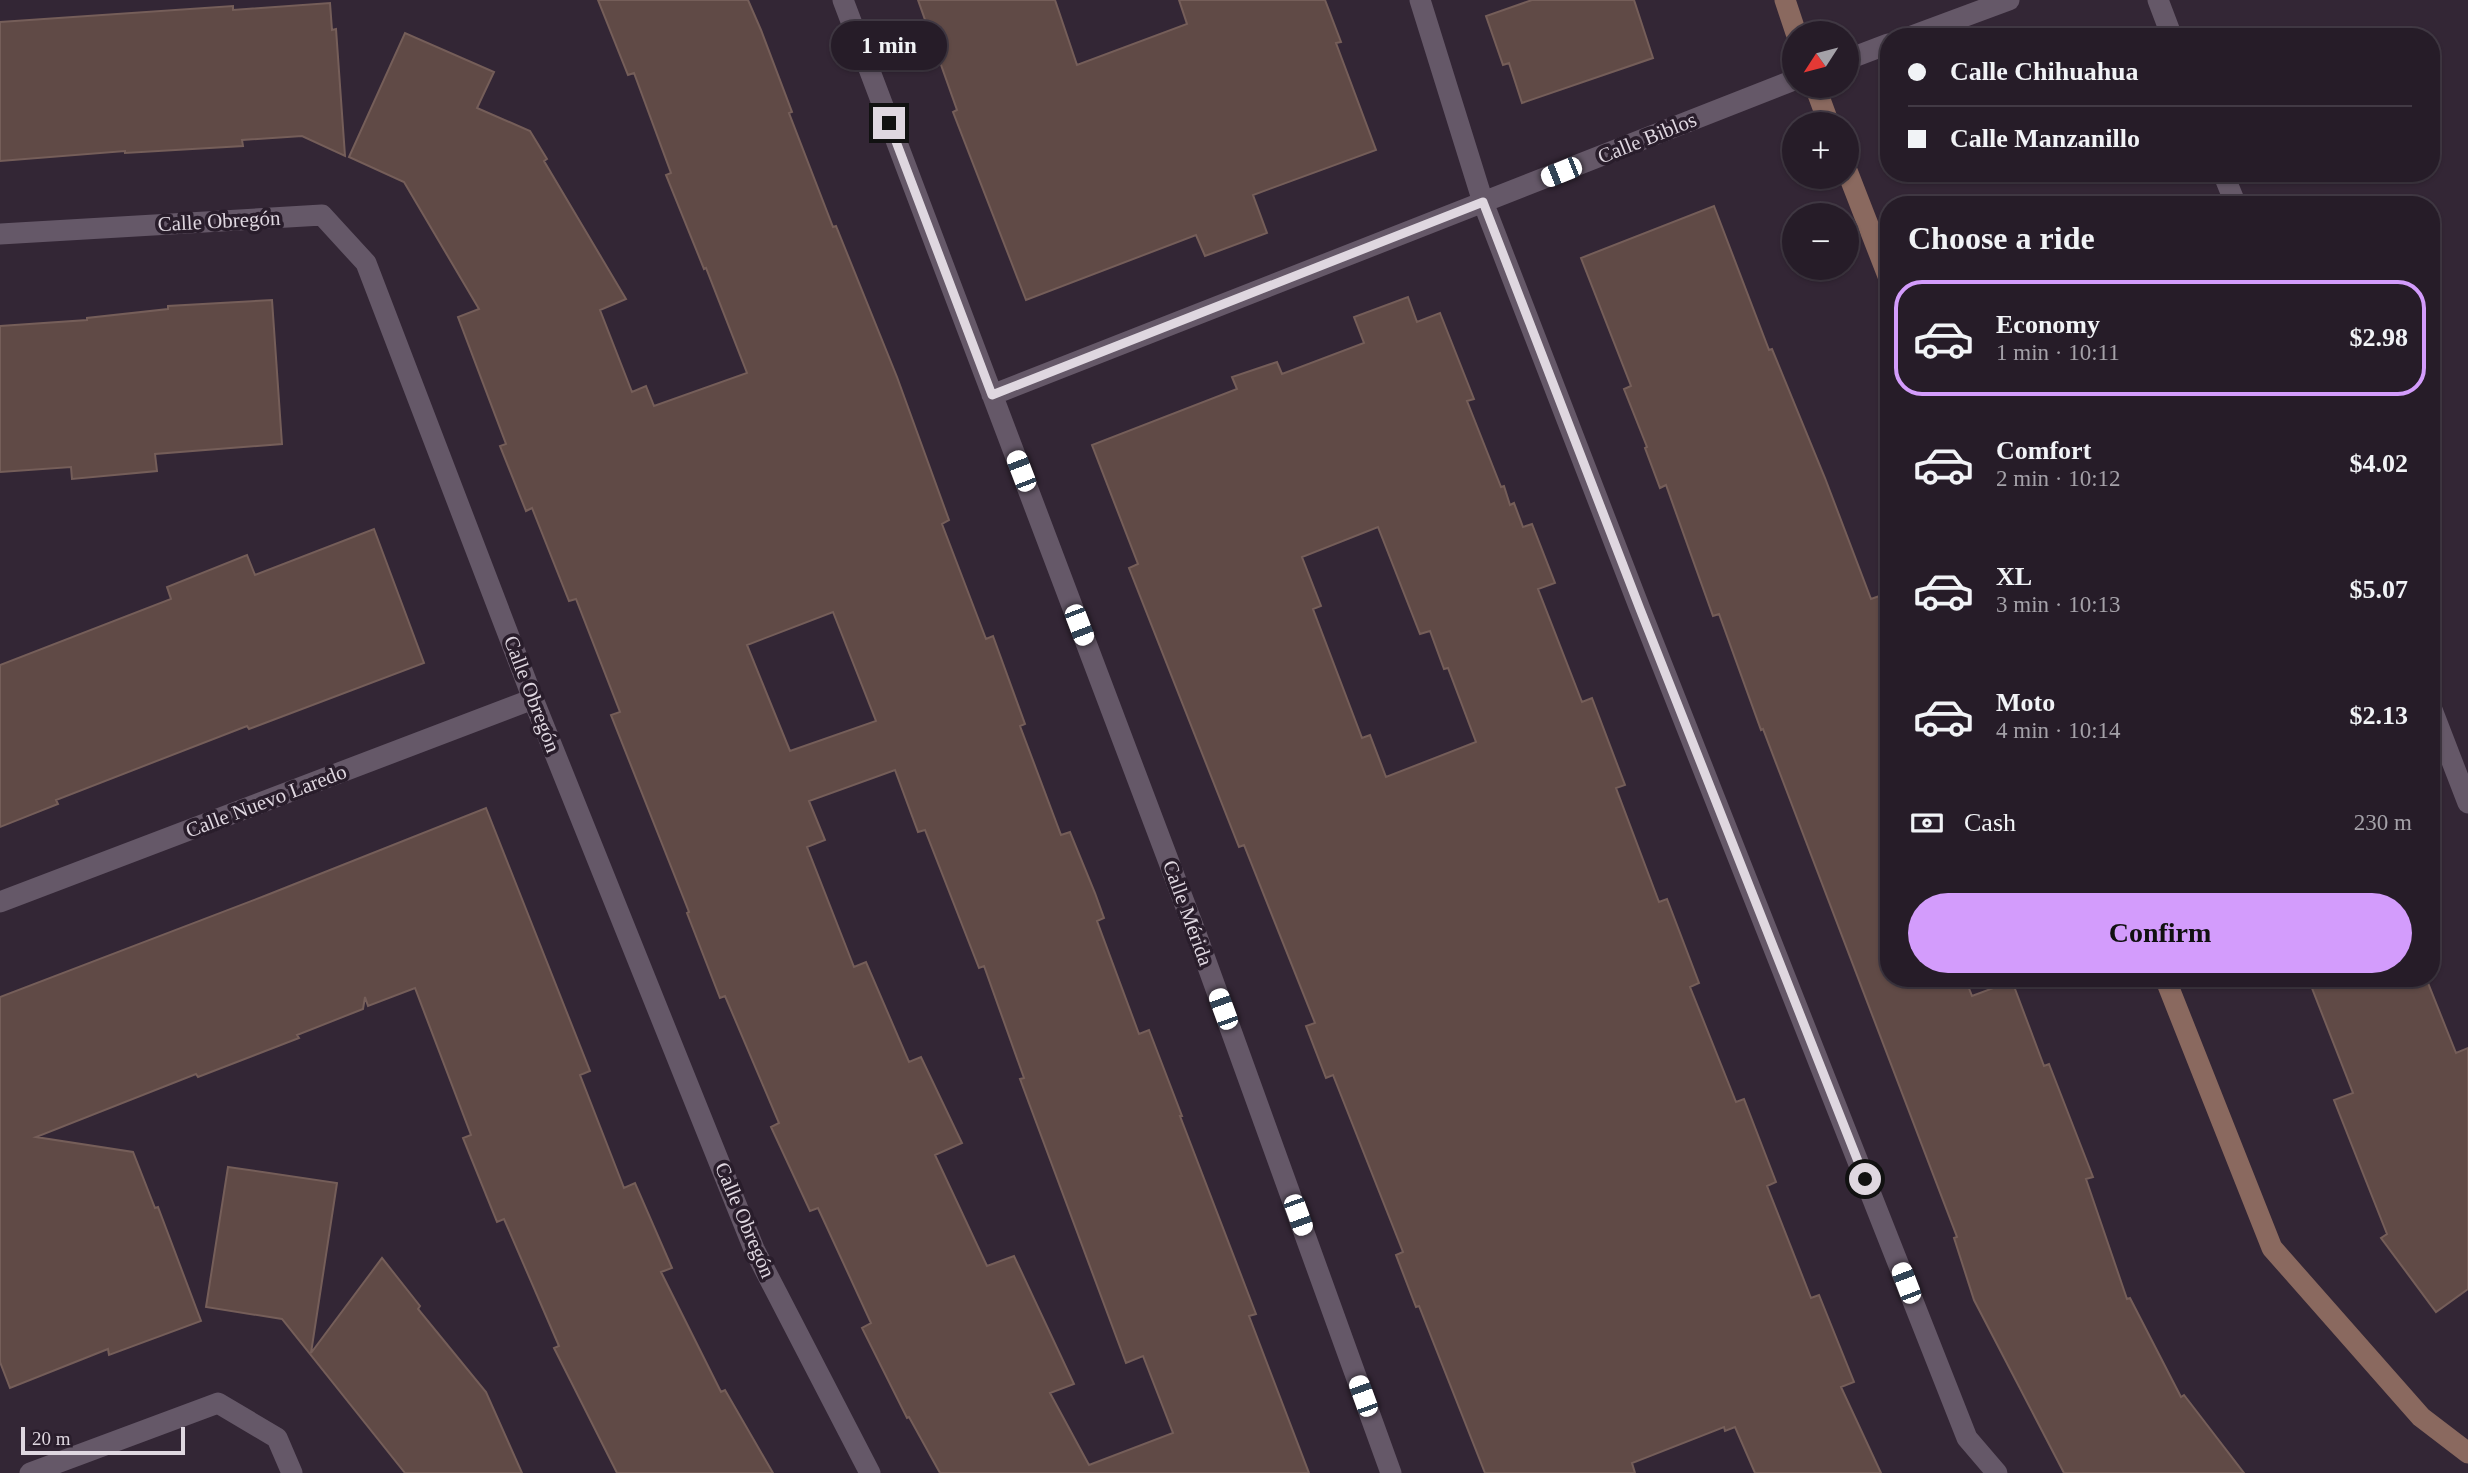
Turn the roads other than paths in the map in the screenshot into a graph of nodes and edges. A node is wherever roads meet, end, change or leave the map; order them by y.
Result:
1 (843, 0) edge
2 (1420, 0) edge
3 (1785, 0) edge
4 (2009, 0) edge
5 (2158, 0) edge
6 (1792, 21) edge
7 (1933, 28) edge
8 (2169, 28) edge
9 (1880, 47) edge
10 (1859, 55) edge
11 (1782, 84) edge
12 (1854, 189) edge
13 (1483, 202) junction
14 (0, 234) edge
15 (1880, 255) edge
16 (992, 395) junction
17 (533, 699) junction
18 (2440, 730) edge
19 (2468, 803) edge
20 (0, 902) edge
21 (2169, 987) edge
22 (2468, 1453) edge
23 (30, 1473) edge
24 (292, 1473) edge
25 (870, 1473) edge
26 (1391, 1473) edge
27 (1997, 1473) edge

1 - 16 street, Calle Mérida
2 - 13 street
3 - 6 street
4 - 7 street
5 - 8 street
9 - 10 street
11 - 13 street, Calle Biblos
12 - 15 street
13 - 16 street, Calle Biblos
13 - 27 street
14 - 17 street, Calle Obregón
16 - 26 street, Calle Mérida
17 - 20 street, Calle Nuevo Laredo
17 - 25 street, Calle Obregón
18 - 19 street
21 - 22 street
23 - 24 street

